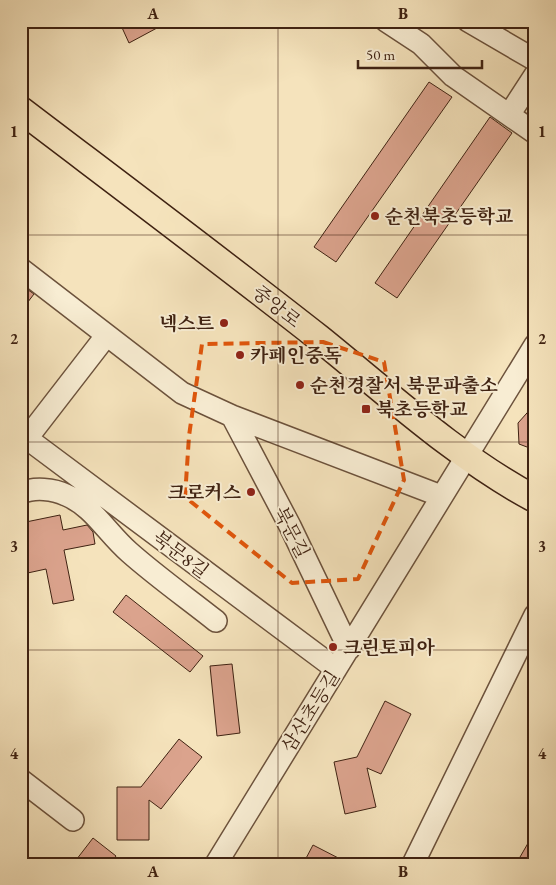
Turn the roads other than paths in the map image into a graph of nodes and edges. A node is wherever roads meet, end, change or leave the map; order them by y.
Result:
1 (386, 21) edge
2 (468, 21) edge
3 (535, 60) edge
4 (535, 75) edge
5 (21, 110) edge
6 (509, 115) junction
7 (535, 133) edge
8 (21, 269) edge
9 (106, 336) junction
10 (535, 345) edge
11 (232, 416) junction
12 (23, 439) edge
13 (467, 456) junction
14 (21, 493) edge
15 (441, 496) junction
16 (535, 499) edge
17 (535, 615) edge
18 (216, 621) dead end
19 (349, 649) junction
20 (336, 669) junction
21 (21, 780) edge
22 (73, 820) dead end
23 (216, 864) edge
24 (413, 864) edge

1 - 6 street
2 - 3 street
4 - 6 street
5 - 13 main road, 중앙로
6 - 7 street
8 - 9 street
9 - 11 street
9 - 12 street, 북문8길
10 - 13 street, 삼산초등길
11 - 15 street
11 - 19 street, 북문길
12 - 20 street, 북문8길
13 - 15 street, 삼산초등길
13 - 16 main road, 중앙로
14 - 18 street
15 - 19 street, 삼산초등길
17 - 24 street
19 - 20 street, 삼산초등길
20 - 23 street, 삼산초등길
21 - 22 street

